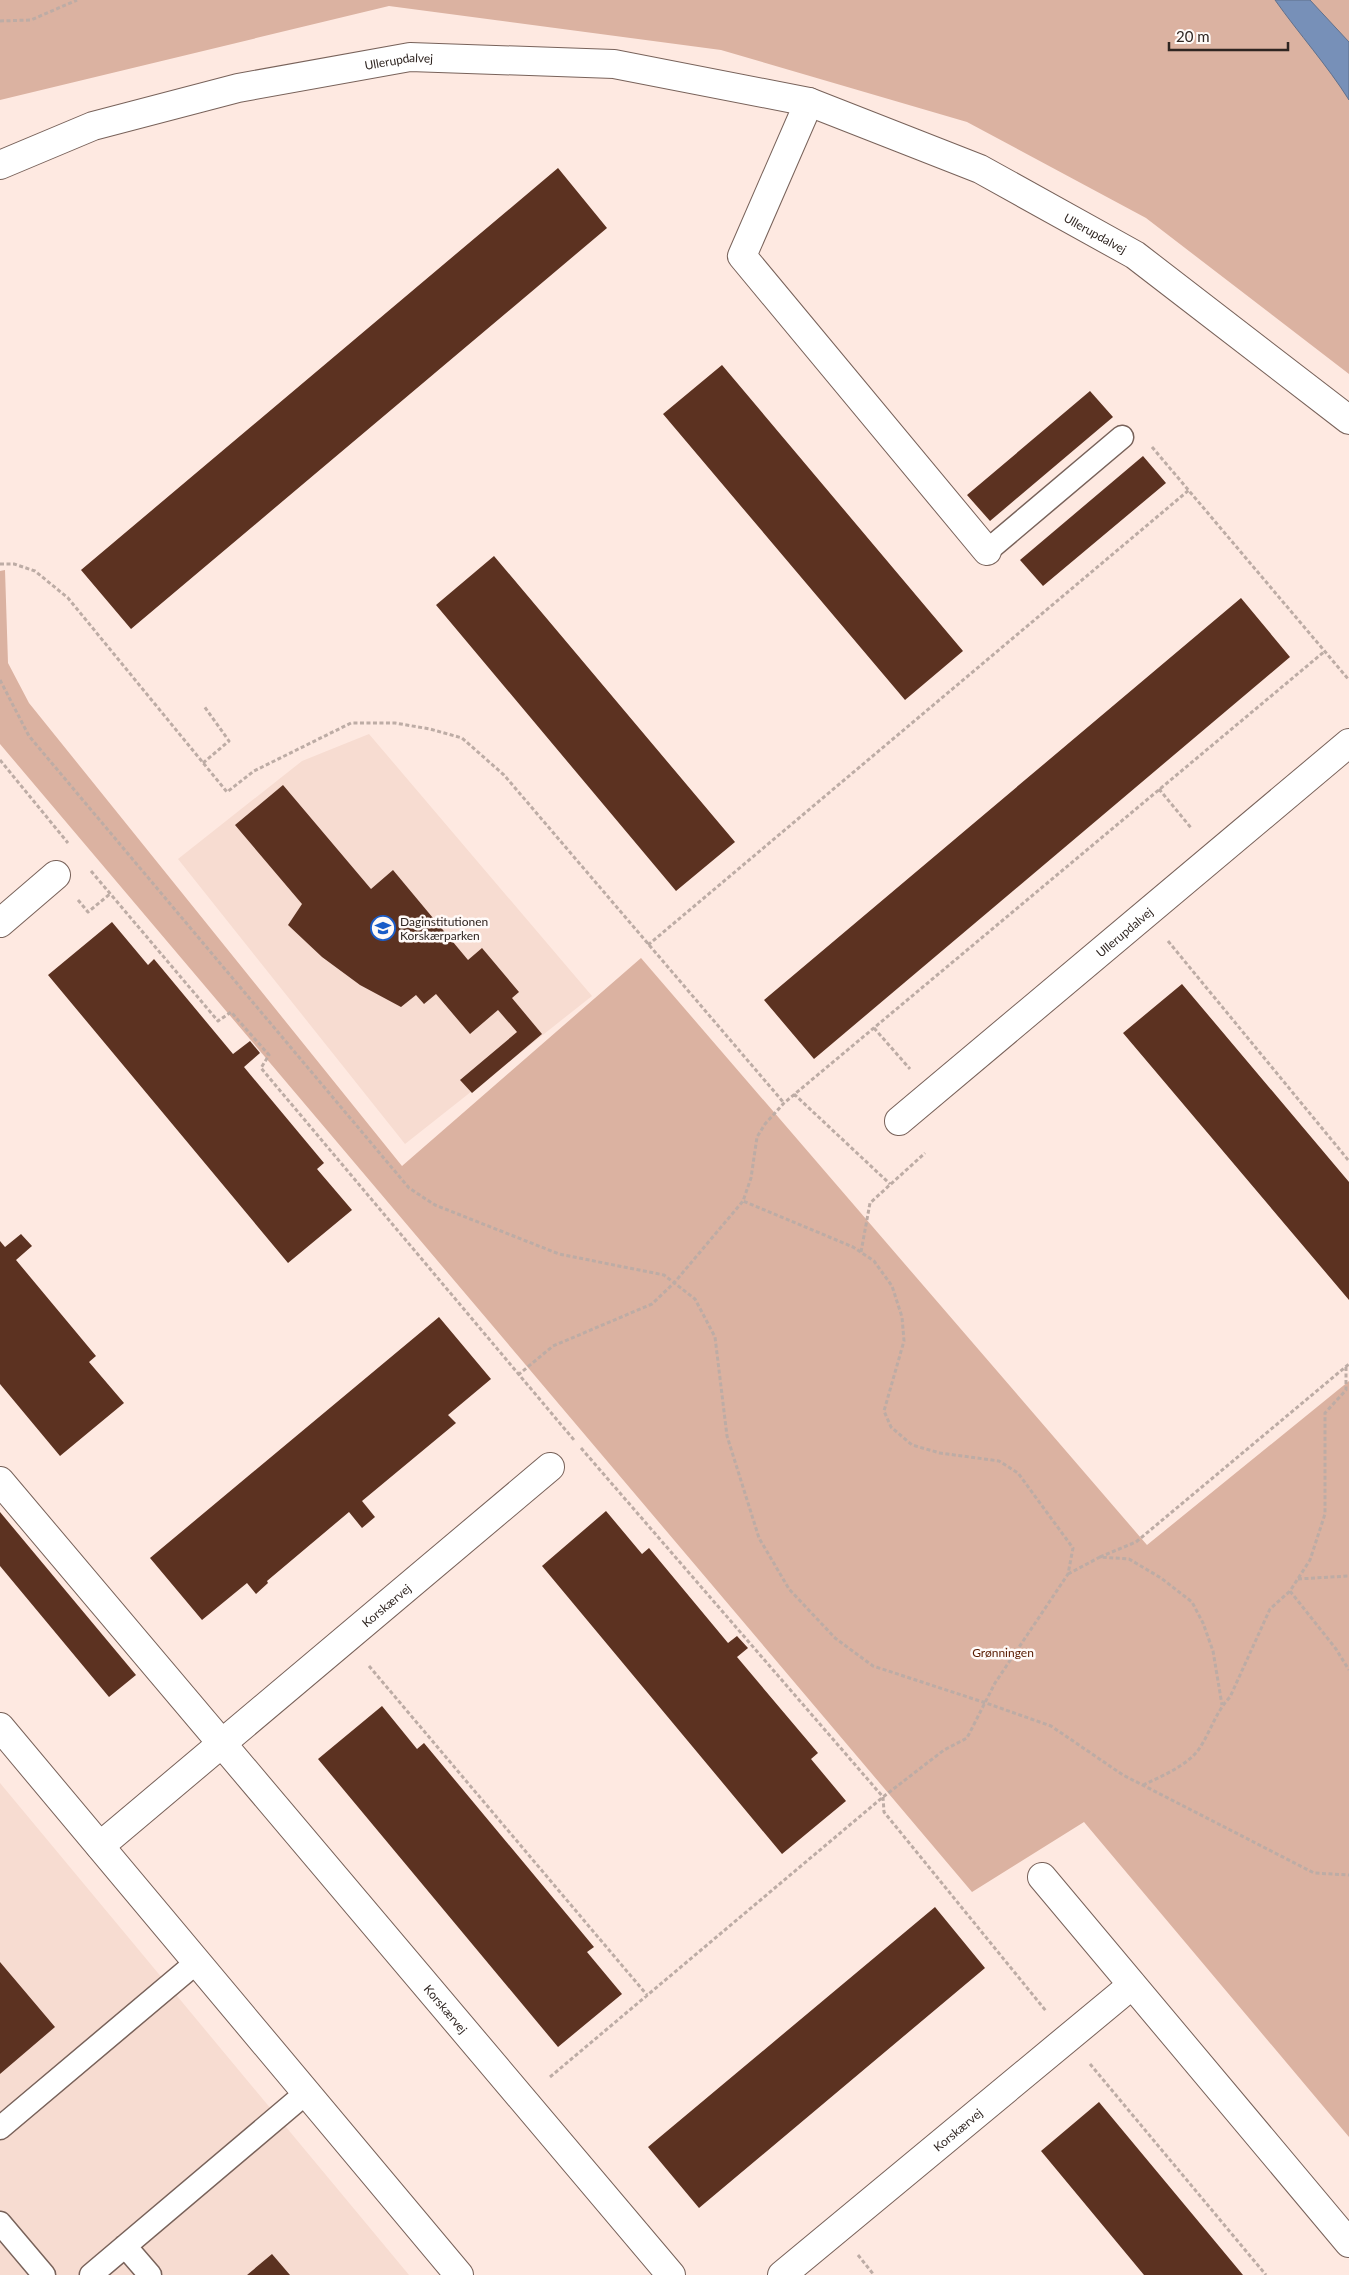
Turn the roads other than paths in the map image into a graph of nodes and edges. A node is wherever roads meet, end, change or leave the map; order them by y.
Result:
1 (809, 102) junction
2 (0, 165) edge
3 (1349, 420) edge
4 (1122, 437) road end
5 (987, 551) joint
6 (1349, 743) edge
7 (56, 875) dead end
8 (0, 923) edge
9 (899, 1120) dead end
10 (550, 1467) dead end
11 (0, 1481) edge
12 (0, 1727) edge
13 (222, 1743) junction
14 (100, 1846) junction
15 (1042, 1877) dead end
16 (197, 1962) junction
17 (1132, 1984) junction
18 (306, 2093) junction
19 (0, 2128) edge
20 (0, 2223) edge
21 (1349, 2243) edge
22 (125, 2246) junction
23 (44, 2275) edge
24 (90, 2275) edge
25 (150, 2275) edge
26 (459, 2275) edge
27 (671, 2275) edge
28 (782, 2275) edge

1 - 2 street, Ullerupdalvej
1 - 3 street, Ullerupdalvej
1 - 5 street
4 - 5 lane
6 - 9 street, Ullerupdalvej
7 - 8 street
10 - 13 street, Korskærvej
11 - 13 street, Korskærvej
12 - 14 street
13 - 14 street, Korskærvej
13 - 27 street, Korskærvej
14 - 16 street
15 - 17 street
16 - 18 street
16 - 19 lane
17 - 21 street
17 - 28 street, Korskærvej
18 - 22 lane
18 - 26 street
20 - 23 lane
22 - 24 lane
22 - 25 lane

